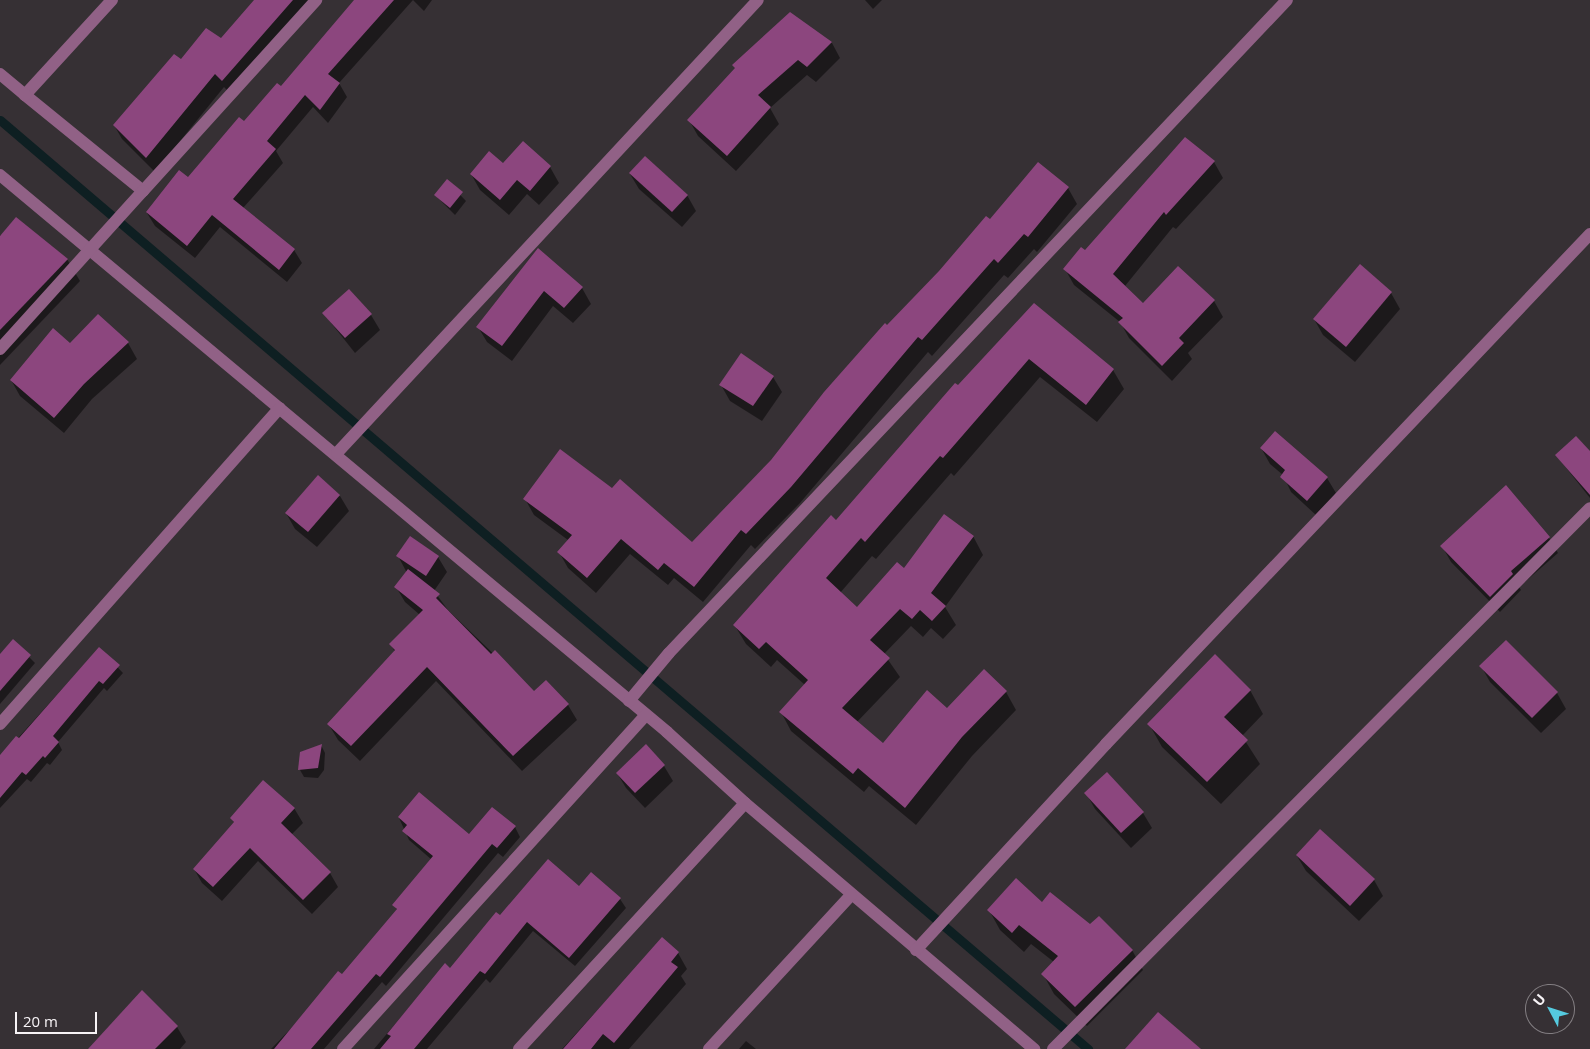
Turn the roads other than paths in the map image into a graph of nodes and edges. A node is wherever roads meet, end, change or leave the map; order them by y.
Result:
1 (112, 0) edge
2 (316, 0) edge
3 (758, 0) edge
4 (1287, 0) edge
5 (0, 74) edge
6 (25, 95) junction
7 (0, 174) edge
8 (143, 190) junction
9 (1590, 234) edge
10 (90, 249) junction
11 (0, 349) edge
12 (280, 408) junction
13 (337, 453) junction
14 (1590, 508) edge
15 (629, 700) junction
16 (646, 715) junction
17 (0, 724) edge
18 (745, 803) junction
19 (851, 894) junction
20 (916, 950) junction
21 (1055, 1048) edge
22 (343, 1049) edge
23 (520, 1049) edge
24 (709, 1049) edge
25 (1034, 1049) edge

1 - 6 street
2 - 8 street
3 - 13 street
4 - 15 street
5 - 6 street
6 - 8 street
7 - 10 street
8 - 10 street
9 - 20 street
10 - 11 street
10 - 12 street
12 - 13 street
12 - 17 street
13 - 15 street
14 - 21 street
15 - 16 street
16 - 18 street
16 - 22 street
18 - 19 street
18 - 23 street
19 - 20 street
19 - 24 street
20 - 25 street

